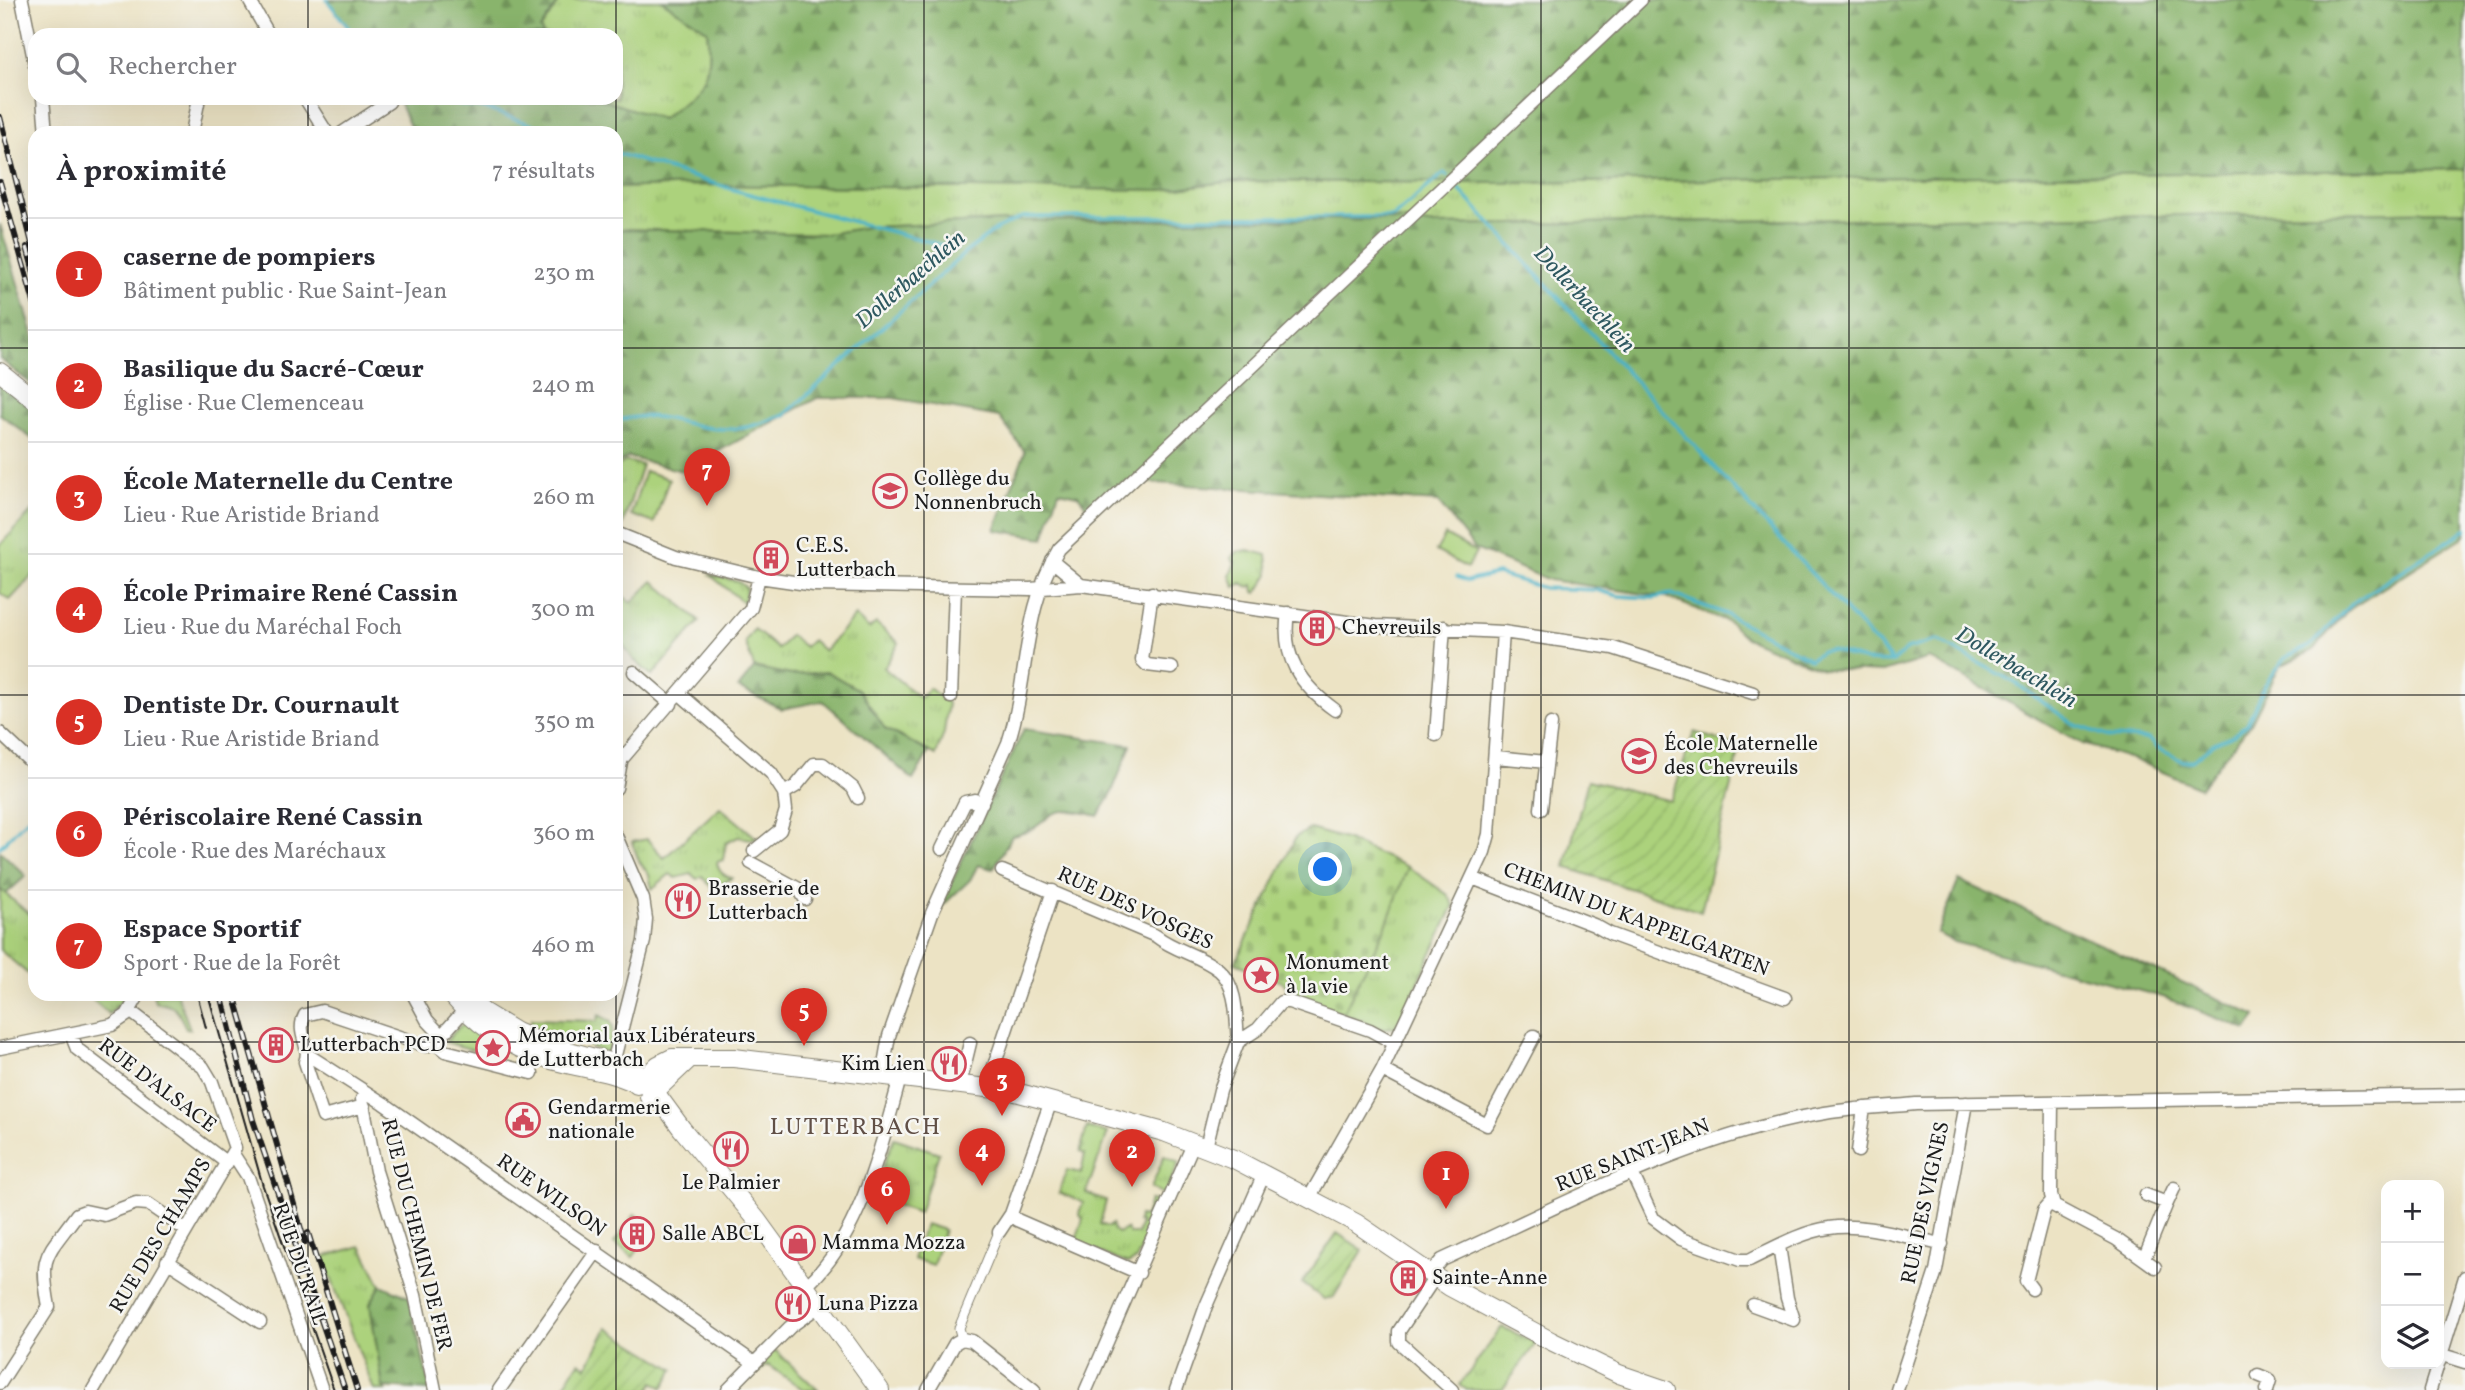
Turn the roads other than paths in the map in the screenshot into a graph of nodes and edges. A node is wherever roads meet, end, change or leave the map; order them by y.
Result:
1 (22, 0) edge
2 (249, 0) edge
3 (1641, 0) edge
4 (265, 28) edge
5 (28, 30) edge
6 (44, 105) edge
7 (198, 105) edge
8 (309, 105) edge
9 (384, 105) edge
10 (45, 126) edge
11 (193, 126) edge
12 (323, 126) edge
13 (353, 126) edge
14 (0, 372) edge
15 (28, 394) edge
16 (623, 536) edge
17 (1052, 561) junction
18 (759, 578) junction
19 (1080, 585) junction
20 (955, 588) junction
21 (1038, 589) junction
22 (1152, 593) junction
23 (1288, 613) junction
24 (1444, 627) junction
25 (1503, 632) junction
26 (1172, 668) dead end
27 (634, 672) dead end
28 (1753, 693) dead end
29 (951, 697) dead end
30 (676, 699) junction
31 (1335, 710) dead end
32 (1551, 724) dead end
33 (0, 733) edge
34 (1436, 735) dead end
35 (1496, 757) junction
36 (623, 758) edge
37 (28, 759) edge
38 (1546, 762) junction
39 (784, 793) junction
40 (858, 798) dead end
41 (982, 803) junction
42 (1541, 809) dead end
43 (942, 849) dead end
44 (623, 862) edge
45 (1002, 871) dead end
46 (1472, 878) junction
47 (1053, 891) junction
48 (805, 899) dead end
49 (1785, 998) dead end
50 (135, 1001) edge
51 (418, 1001) edge
52 (467, 1002) edge
53 (130, 1011) junction
54 (71, 1034) junction
55 (1534, 1036) dead end
56 (438, 1039) junction
57 (1238, 1042) junction
58 (970, 1043) dead end
59 (1394, 1043) junction
60 (0, 1048) edge
61 (308, 1055) junction
62 (612, 1068) junction
63 (1382, 1070) junction
64 (532, 1073) dead end
65 (881, 1076) junction
66 (900, 1078) junction
67 (960, 1084) junction
68 (987, 1087) junction
69 (646, 1088) junction
70 (360, 1089) junction
71 (2465, 1095) edge
72 (1052, 1101) junction
73 (2052, 1102) junction
74 (1966, 1103) junction
75 (364, 1106) junction
76 (1864, 1108) junction
77 (1200, 1144) junction
78 (1858, 1152) dead end
79 (230, 1159) junction
80 (1632, 1173) junction
81 (1264, 1174) junction
82 (2174, 1188) dead end
83 (2146, 1195) dead end
84 (1309, 1198) junction
85 (2052, 1201) junction
86 (2167, 1203) junction
87 (1011, 1214) junction
88 (186, 1230) junction
89 (999, 1232) joint
90 (1942, 1244) junction
91 (1779, 1246) junction
92 (597, 1251) junction
93 (2144, 1259) junction
94 (167, 1261) junction
95 (2155, 1267) dead end
96 (1139, 1273) junction
97 (1433, 1275) junction
98 (2465, 1277) edge
99 (806, 1286) junction
100 (2032, 1289) dead end
101 (1787, 1298) junction
102 (1753, 1305) dead end
103 (819, 1306) junction
104 (1770, 1311) junction
105 (260, 1322) dead end
106 (962, 1339) junction
107 (2444, 1343) edge
108 (2444, 1360) edge
109 (753, 1362) junction
110 (2465, 1362) edge
111 (2436, 1369) edge
112 (2258, 1375) dead end
113 (0, 1382) edge
114 (93, 1390) edge
115 (322, 1390) edge
116 (435, 1390) edge
117 (499, 1390) edge
118 (727, 1390) edge
119 (880, 1390) edge
120 (928, 1390) edge
121 (1034, 1390) edge
122 (1086, 1390) edge
123 (1176, 1390) edge
124 (1452, 1390) edge
125 (1666, 1390) edge
126 (1897, 1390) edge
127 (2267, 1390) edge
128 (2430, 1390) edge

1 - 5 street
2 - 4 street
3 - 17 street
6 - 10 street
7 - 11 street
8 - 12 street
9 - 13 street
14 - 15 main road
16 - 18 street
17 - 19 street
17 - 21 street
18 - 20 street
18 - 30 street
19 - 21 street
19 - 22 street
20 - 21 street
20 - 29 street
21 - 41 street
22 - 23 street
22 - 26 street
23 - 24 street
23 - 31 street
24 - 25 street
24 - 34 street
25 - 28 street
25 - 35 street
27 - 30 street
30 - 36 street
30 - 39 street
32 - 38 street
33 - 37 street
35 - 38 street
35 - 46 street
38 - 42 street
39 - 40 street
39 - 48 street
41 - 43 street
41 - 65 street
44 - 62 street
45 - 47 street, RUE DES VOSGES
46 - 49 street, CHEMIN DU KAPPELGARTEN
46 - 59 street
47 - 57 street, RUE DES VOSGES
47 - 68 street
50 - 53 street
51 - 56 street
52 - 56 street
52 - 62 main road
53 - 54 street
53 - 79 street, RUE DES CHAMPS
54 - 60 street
54 - 79 street, RUE D'ALSACE
55 - 63 street
56 - 61 street
56 - 64 street
57 - 59 street
57 - 77 street
58 - 67 street
59 - 63 street
61 - 70 street, RUE WILSON
61 - 75 street
62 - 69 main road
63 - 84 street
65 - 66 main road
65 - 69 main road
66 - 67 main road
66 - 99 street
67 - 68 main road
68 - 72 main road
69 - 99 main road
70 - 75 street, RUE DU CHEMIN DE FER
70 - 92 street, RUE WILSON
71 - 73 street, RUE SAINT-JEAN
72 - 77 main road
72 - 87 street
73 - 74 street, RUE SAINT-JEAN
73 - 85 street
74 - 76 street, RUE SAINT-JEAN
74 - 90 street, RUE DES VIGNES
75 - 116 street, RUE DU CHEMIN DE FER
76 - 78 street
76 - 80 street, RUE SAINT-JEAN
77 - 81 main road
77 - 96 street
79 - 88 street, RUE DES CHAMPS
79 - 115 street, RUE DU RAIL
80 - 91 street
80 - 97 street, RUE SAINT-JEAN
81 - 84 main road
81 - 123 street
82 - 86 street
83 - 86 street
84 - 97 main road
85 - 93 street
85 - 100 street
86 - 93 street
87 - 89 street
87 - 96 street
88 - 94 street, RUE DES CHAMPS
88 - 113 street
89 - 106 street
90 - 91 street
90 - 126 street, RUE DES VIGNES
91 - 101 street
92 - 109 street, RUE WILSON
92 - 117 street
93 - 95 street
94 - 105 street
94 - 114 street, RUE DES CHAMPS
96 - 122 street
97 - 124 street
97 - 125 main road
98 - 107 street
99 - 103 main road
101 - 104 street
101 - 104 street
102 - 104 street
103 - 109 street
103 - 119 main road
106 - 120 street
106 - 121 street
108 - 110 street
109 - 118 street
111 - 128 street
112 - 127 street

